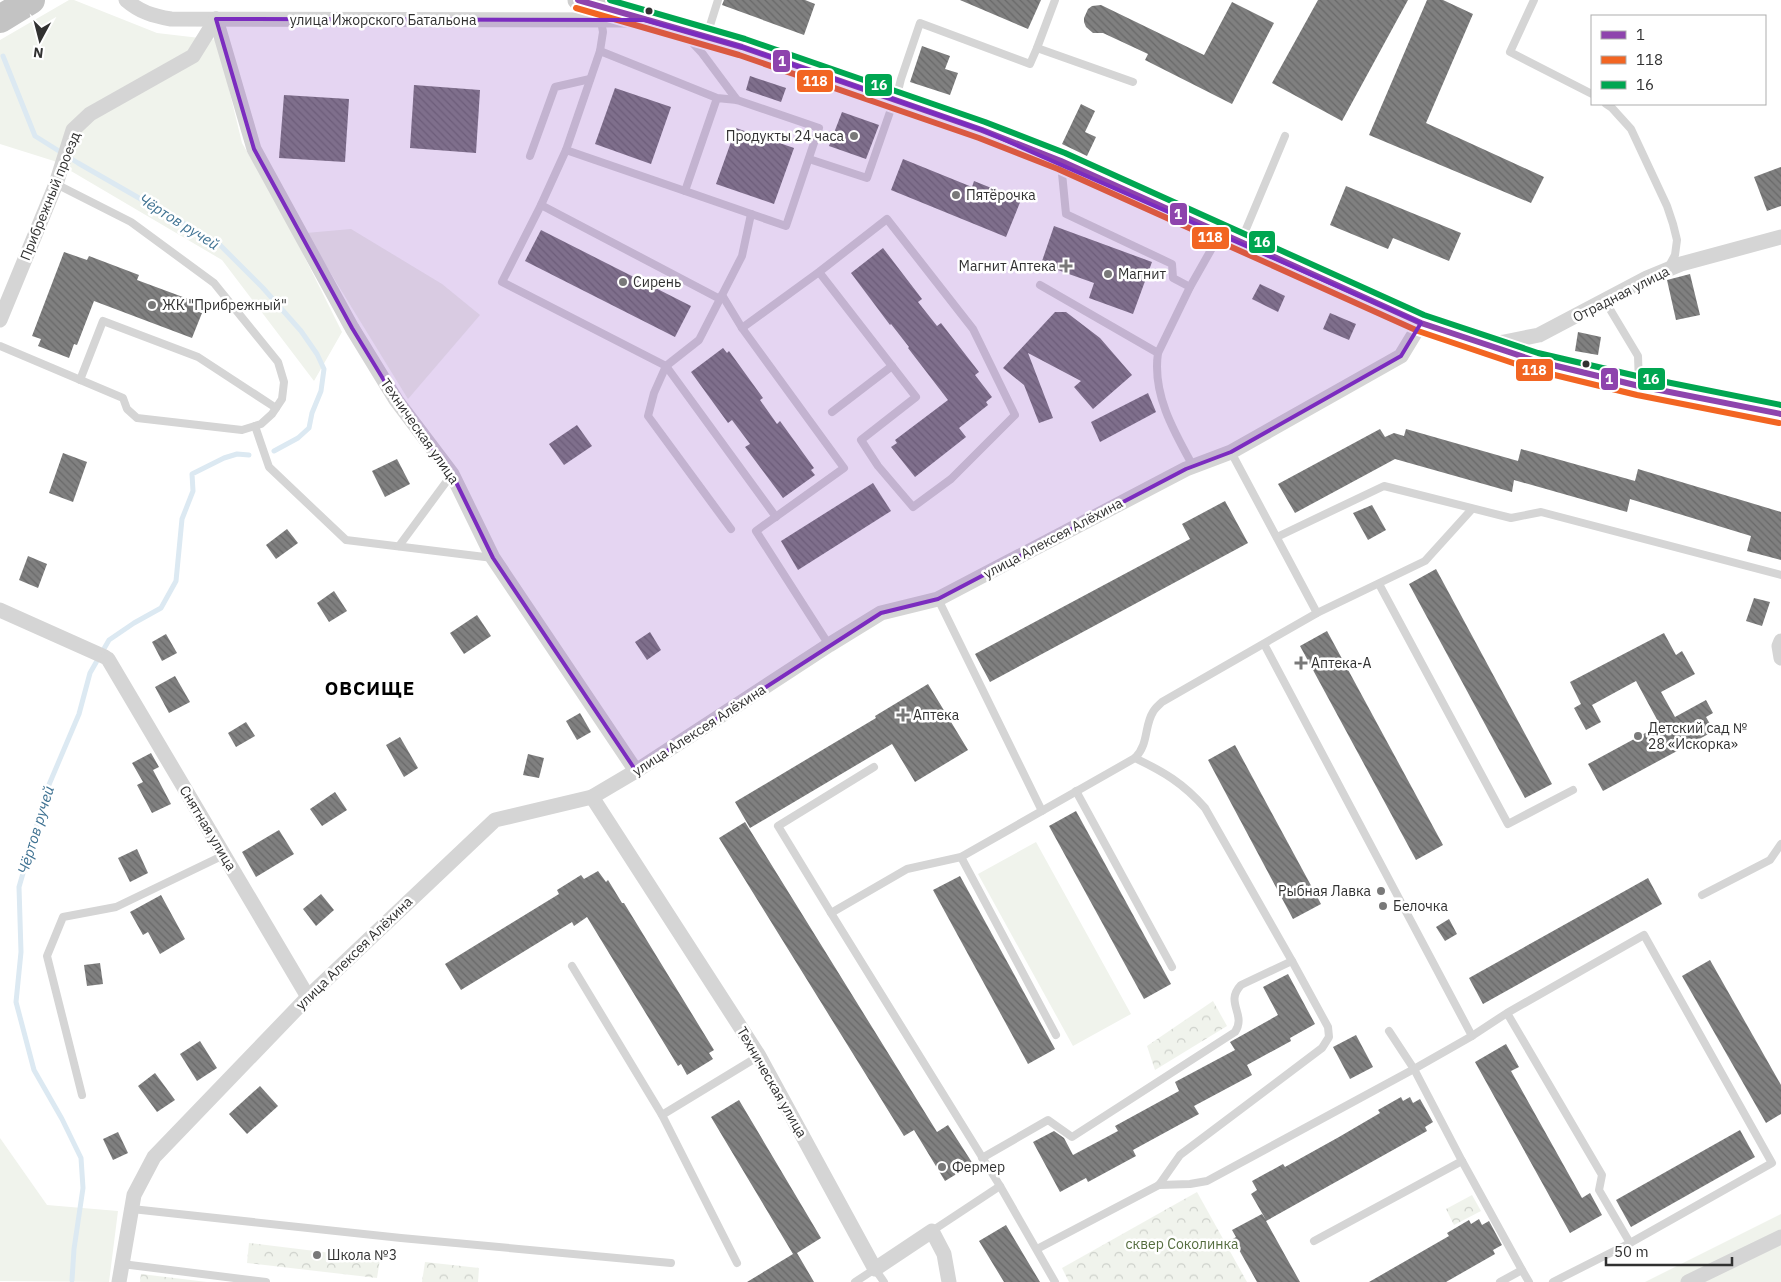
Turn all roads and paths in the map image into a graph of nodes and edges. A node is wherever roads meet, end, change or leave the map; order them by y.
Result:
1 (31, 0) edge
2 (126, 0) edge
3 (578, 0) edge
4 (718, 0) edge
5 (1055, 0) edge
6 (1534, 0) edge
7 (0, 19) edge
8 (216, 19) junction
9 (600, 20) junction
10 (645, 20) junction
11 (679, 30) junction
12 (706, 37) junction
13 (1037, 48) junction
14 (600, 51) junction
15 (590, 79) junction
16 (1133, 82) dead end
17 (1591, 93) edge
18 (717, 98) junction
19 (896, 99) junction
20 (737, 100) junction
21 (1608, 105) edge
22 (1285, 136) dead end
23 (566, 150) junction
24 (530, 156) dead end
25 (809, 159) junction
26 (1061, 161) junction
27 (56, 184) junction
28 (685, 191) junction
29 (541, 205) junction
30 (751, 214) junction
31 (1221, 232) junction
32 (1781, 237) edge
33 (1241, 241) junction
34 (1667, 270) junction
35 (819, 272) junction
36 (1040, 286) dead end
37 (1190, 287) junction
38 (721, 297) junction
39 (1605, 301) junction
40 (0, 320) edge
41 (1421, 323) junction
42 (742, 328) junction
43 (0, 346) edge
44 (1491, 346) junction
45 (1158, 353) junction
46 (666, 366) junction
47 (892, 366) junction
48 (80, 380) junction
49 (1639, 386) junction
50 (276, 408) junction
51 (832, 412) dead end
52 (1781, 414) edge
53 (255, 426) junction
54 (1231, 452) junction
55 (1193, 466) junction
56 (452, 474) junction
57 (1472, 509) junction
58 (776, 517) junction
59 (731, 528) dead end
60 (1277, 537) junction
61 (399, 546) junction
62 (494, 558) junction
63 (1781, 575) edge
64 (1379, 584) junction
65 (938, 599) junction
66 (0, 610) edge
67 (1317, 613) junction
68 (1781, 641) edge
69 (1264, 644) junction
70 (829, 645) junction
71 (1781, 658) edge
72 (1135, 758) junction
73 (874, 767) dead end
74 (636, 771) junction
75 (1573, 790) dead end
76 (1076, 791) junction
77 (592, 797) junction
78 (1042, 811) junction
79 (1781, 844) edge
80 (224, 855) junction
81 (961, 857) junction
82 (1702, 895) dead end
83 (831, 913) junction
84 (1292, 961) junction
85 (572, 966) dead end
86 (1172, 967) dead end
87 (308, 997) junction
88 (1506, 1013) junction
89 (1389, 1031) dead end
90 (1056, 1035) dead end
91 (1472, 1036) junction
92 (759, 1056) junction
93 (1414, 1069) junction
94 (82, 1095) dead end
95 (662, 1115) junction
96 (982, 1158) junction
97 (1462, 1161) junction
98 (1159, 1185) junction
99 (1000, 1186) junction
100 (132, 1209) junction
101 (932, 1230) junction
102 (1781, 1237) edge
103 (1314, 1241) dead end
104 (1630, 1243) junction
105 (1037, 1249) junction
106 (671, 1263) dead end
107 (737, 1263) dead end
108 (122, 1264) junction
109 (875, 1269) junction
110 (1522, 1270) junction
111 (119, 1282) edge
112 (266, 1282) edge
113 (855, 1282) edge
114 (884, 1282) edge
115 (949, 1282) edge
116 (1055, 1282) edge
117 (1500, 1282) edge
118 (1529, 1282) edge
119 (1553, 1282) edge
120 (1688, 1282) edge

1 - 7 highway
2 - 8 street, улица Ижорского Батальона
3 - 10 street, улица Ижорского Батальона
4 - 12 lane
5 - 13 lane
6 - 17 lane
8 - 9 street, улица Ижорского Батальона
8 - 27 street, Прибрежный проезд
8 - 56 street, Техническая улица
9 - 10 street, улица Ижорского Батальона
9 - 14 lane
10 - 11 street, улица Ижорского Батальона
11 - 12 street, улица Ижорского Батальона
11 - 20 lane
12 - 19 street, улица Ижорского Батальона
13 - 16 lane
13 - 19 lane
14 - 15 lane
14 - 18 lane
15 - 23 lane
15 - 24 lane
18 - 20 lane
18 - 28 lane
19 - 25 lane
19 - 26 street, улица Ижорского Батальона
20 - 25 lane
21 - 34 lane
22 - 33 lane
23 - 28 lane
23 - 29 lane
25 - 30 lane
26 - 31 street, улица Ижорского Батальона
26 - 37 lane
27 - 40 street, Прибрежный проезд
27 - 50 lane
28 - 30 lane
29 - 38 lane
29 - 46 lane
30 - 38 lane
31 - 33 street, улица Ижорского Батальона
31 - 37 lane
32 - 34 street, Отрадная улица
33 - 41 street, улица Ижорского Батальона
34 - 39 street, Отрадная улица
35 - 42 lane
35 - 47 lane
35 - 47 lane
36 - 45 lane
37 - 45 lane
38 - 42 lane
38 - 46 lane
39 - 44 street, Отрадная улица
39 - 49 lane
41 - 44 street, улица Ижорского Батальона
41 - 54 street, улица Алексея Алёхина
42 - 58 lane
43 - 48 lane
44 - 49 street, улица Ижорского Батальона
45 - 55 lane
46 - 58 lane
46 - 59 lane
47 - 51 lane
48 - 50 lane
48 - 53 lane
49 - 52 street, улица Ижорского Батальона
50 - 53 lane
53 - 61 lane
54 - 55 street, улица Алексея Алёхина
54 - 60 lane
55 - 65 street, улица Алексея Алёхина
56 - 61 lane
56 - 62 street, Техническая улица
57 - 60 lane
57 - 63 lane
57 - 64 lane
58 - 70 lane
60 - 67 lane
61 - 62 lane
62 - 74 street, Техническая улица
64 - 67 lane
64 - 75 lane
65 - 70 street, улица Алексея Алёхина
65 - 78 lane
66 - 80 street, Снятная улица
67 - 69 lane
68 - 71 street
69 - 72 lane
69 - 91 lane
70 - 74 street, улица Алексея Алёхина
72 - 76 lane
72 - 84 lane
73 - 83 lane
74 - 77 street, улица Алексея Алёхина
76 - 78 lane
76 - 86 lane
77 - 87 street, улица Алексея Алёхина
77 - 92 street, Техническая улица
78 - 81 lane
79 - 82 lane
80 - 87 street, Снятная улица
80 - 94 lane
81 - 83 lane
81 - 90 lane
83 - 96 lane
84 - 96 lane
84 - 98 lane
85 - 95 lane
87 - 100 street, улица Алексея Алёхина
88 - 91 lane
88 - 104 lane
88 - 104 lane
89 - 93 lane
91 - 93 lane
92 - 95 lane
92 - 109 street, Техническая улица
93 - 97 lane
93 - 98 lane
95 - 107 lane
96 - 99 lane
97 - 103 lane
97 - 110 lane
98 - 105 lane
99 - 101 lane
99 - 105 lane
100 - 106 lane
100 - 108 street, улица Алексея Алёхина
101 - 109 street
101 - 115 street
102 - 120 street
104 - 119 lane
105 - 116 lane
108 - 111 street, улица Алексея Алёхина
108 - 112 lane
109 - 113 lane
109 - 114 lane
110 - 117 lane
110 - 118 lane

